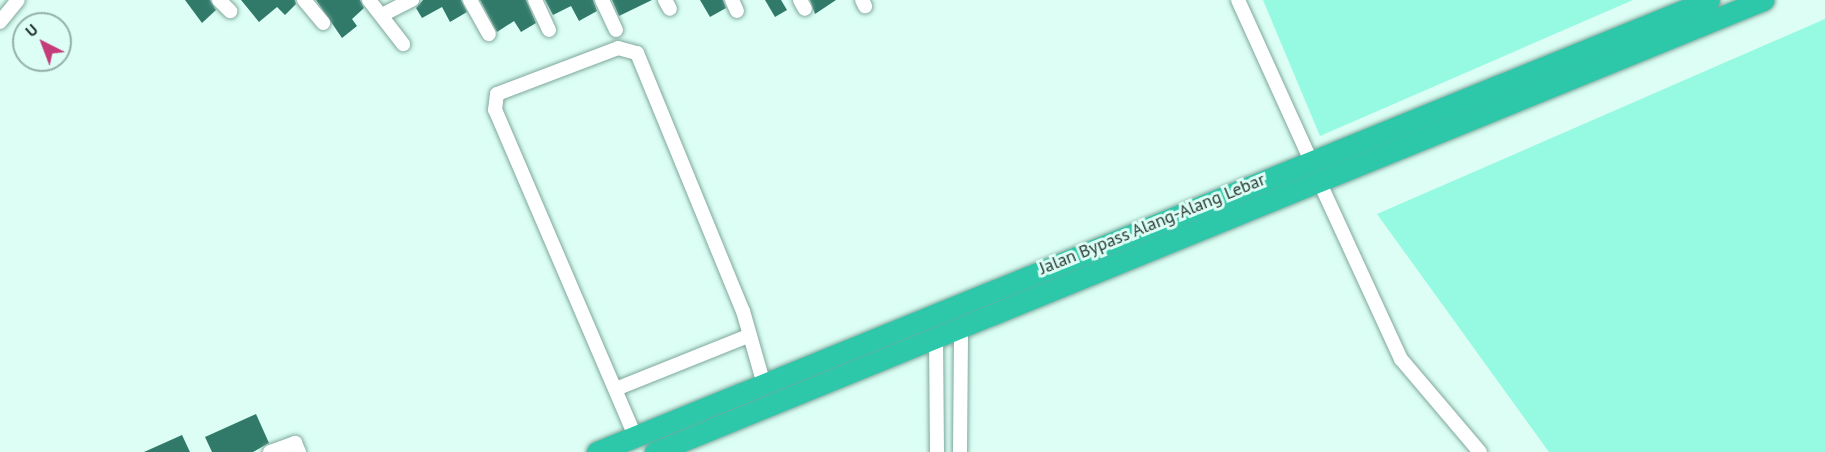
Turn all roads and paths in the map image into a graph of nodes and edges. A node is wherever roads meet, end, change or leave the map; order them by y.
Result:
1 (18, 0) edge
2 (219, 0) edge
3 (304, 0) edge
4 (369, 0) edge
5 (411, 0) edge
6 (470, 0) edge
7 (535, 0) edge
8 (602, 0) edge
9 (1238, 0) edge
10 (1709, 0) edge
11 (1763, 0) edge
12 (230, 11) dead end
13 (382, 15) junction
14 (0, 22) edge
15 (323, 23) dead end
16 (549, 30) dead end
17 (616, 30) dead end
18 (489, 34) dead end
19 (403, 44) dead end
20 (1512, 91) junction
21 (1309, 156) junction
22 (1319, 181) junction
23 (961, 327) junction
24 (750, 335) junction
25 (936, 337) junction
26 (763, 381) junction
27 (616, 389) junction
28 (635, 436) junction
29 (270, 452) edge
30 (298, 452) edge
31 (597, 452) edge
32 (655, 452) edge
33 (937, 452) edge
34 (960, 452) edge
35 (1480, 452) edge

1 - 14 street
2 - 12 street
3 - 15 street
4 - 13 street
5 - 13 street
6 - 18 street
7 - 16 street
8 - 17 street
9 - 21 street
10 - 20 highway, Jalan Bypass Alang-Alang Lebar
11 - 20 highway, Jalan Bypass Alang-Alang Lebar
13 - 19 street
20 - 21 highway, Jalan Bypass Alang-Alang Lebar
20 - 22 highway, Jalan Bypass Alang-Alang Lebar
21 - 26 highway, Jalan Bypass Alang-Alang Lebar
22 - 23 highway, Jalan Bypass Alang-Alang Lebar
22 - 35 street
23 - 25 highway, Jalan Bypass Alang-Alang Lebar
23 - 34 street
24 - 26 street
24 - 27 street
24 - 27 street
25 - 32 highway, Jalan Bypass Alang-Alang Lebar
25 - 33 street
26 - 28 highway, Jalan Bypass Alang-Alang Lebar
27 - 28 street
28 - 31 highway, Jalan Bypass Alang-Alang Lebar
29 - 30 street

